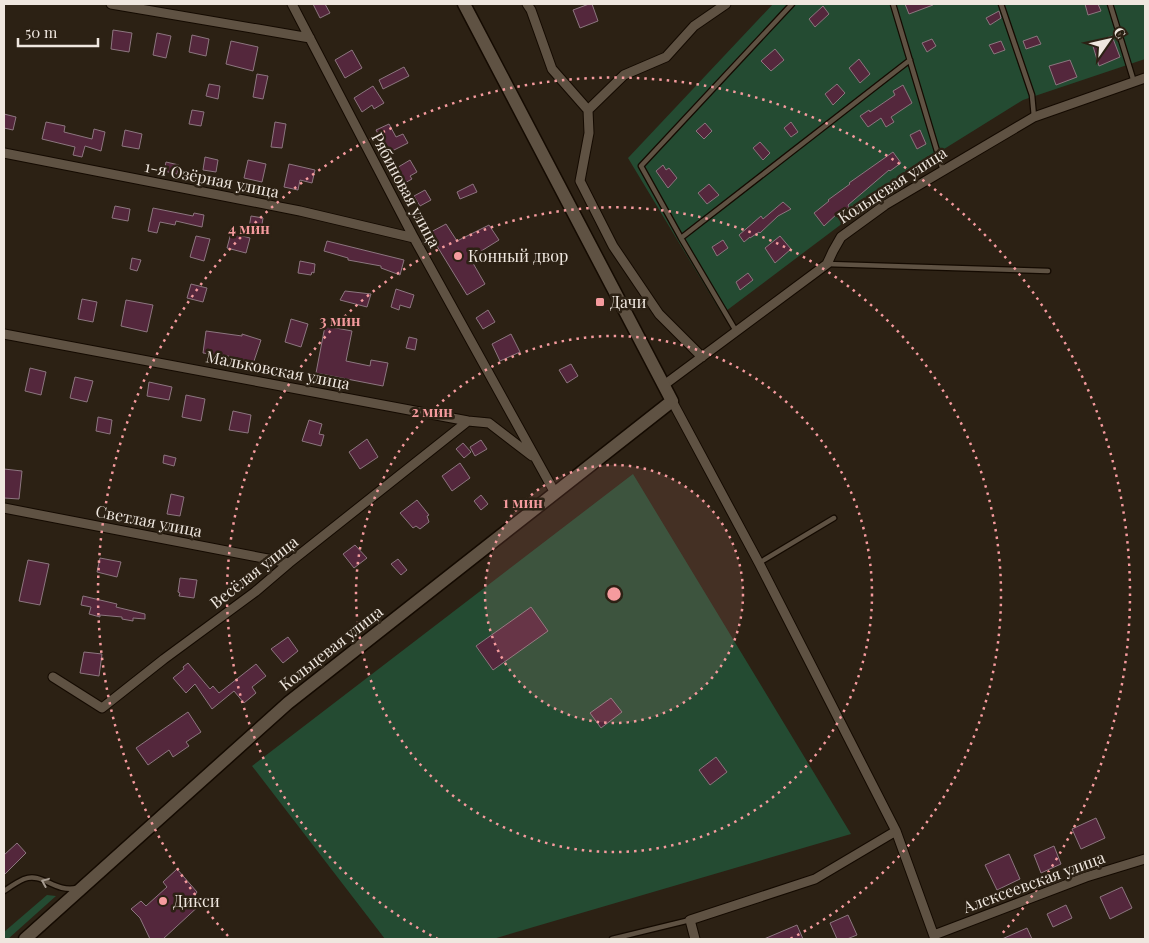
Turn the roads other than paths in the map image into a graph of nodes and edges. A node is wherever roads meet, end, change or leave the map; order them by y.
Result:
1 (111, 4) edge
2 (292, 4) edge
3 (464, 4) edge
4 (527, 4) edge
5 (726, 4) edge
6 (792, 4) edge
7 (893, 4) edge
8 (1001, 4) edge
9 (1110, 4) edge
10 (310, 38) junction
11 (910, 60) junction
12 (1145, 78) edge
13 (1134, 82) junction
14 (588, 110) junction
15 (1034, 117) junction
16 (4, 153) edge
17 (943, 171) junction
18 (414, 238) junction
19 (681, 238) junction
20 (827, 264) junction
21 (1048, 271) dead end
22 (736, 331) junction
23 (4, 334) edge
24 (702, 357) junction
25 (664, 385) junction
26 (672, 401) junction
27 (468, 421) junction
28 (536, 459) junction
29 (556, 493) junction
30 (4, 508) edge
31 (834, 518) dead end
32 (289, 563) junction
33 (759, 563) junction
34 (53, 677) dead end
35 (896, 831) junction
36 (1145, 859) edge
37 (87, 883) junction
38 (4, 891) edge
39 (690, 920) junction
40 (934, 937) edge
41 (25, 939) edge
42 (612, 939) edge
43 (695, 939) edge

1 - 10 street
2 - 10 street, Рябиновая улица
3 - 25 street
4 - 14 street
5 - 14 street
6 - 19 lane
7 - 11 lane
8 - 15 lane
9 - 13 lane
10 - 18 street, Рябиновая улица
11 - 17 lane
11 - 19 lane
12 - 13 street, Кольцевая улица
13 - 15 street, Кольцевая улица
14 - 24 street
15 - 17 street, Кольцевая улица
16 - 18 street, 1-я Озёрная улица
17 - 20 street, Кольцевая улица
18 - 28 street, Рябиновая улица
19 - 22 lane
20 - 21 lane
20 - 22 street, Кольцевая улица
22 - 24 street, Кольцевая улица
23 - 27 street, Мальковская улица
24 - 25 street, Кольцевая улица
25 - 26 street
26 - 29 street, Кольцевая улица
26 - 33 street
27 - 28 street, Мальковская улица
27 - 32 street, Весёлая улица
28 - 29 street, Рябиновая улица
29 - 37 street, Кольцевая улица
30 - 32 street, Светлая улица
31 - 33 lane
32 - 34 street, Весёлая улица
33 - 35 street
35 - 39 street
35 - 40 street
36 - 40 street, Алексеевская улица
37 -> 38 lane
37 - 41 street, Кольцевая улица
39 - 42 lane
39 - 43 street

